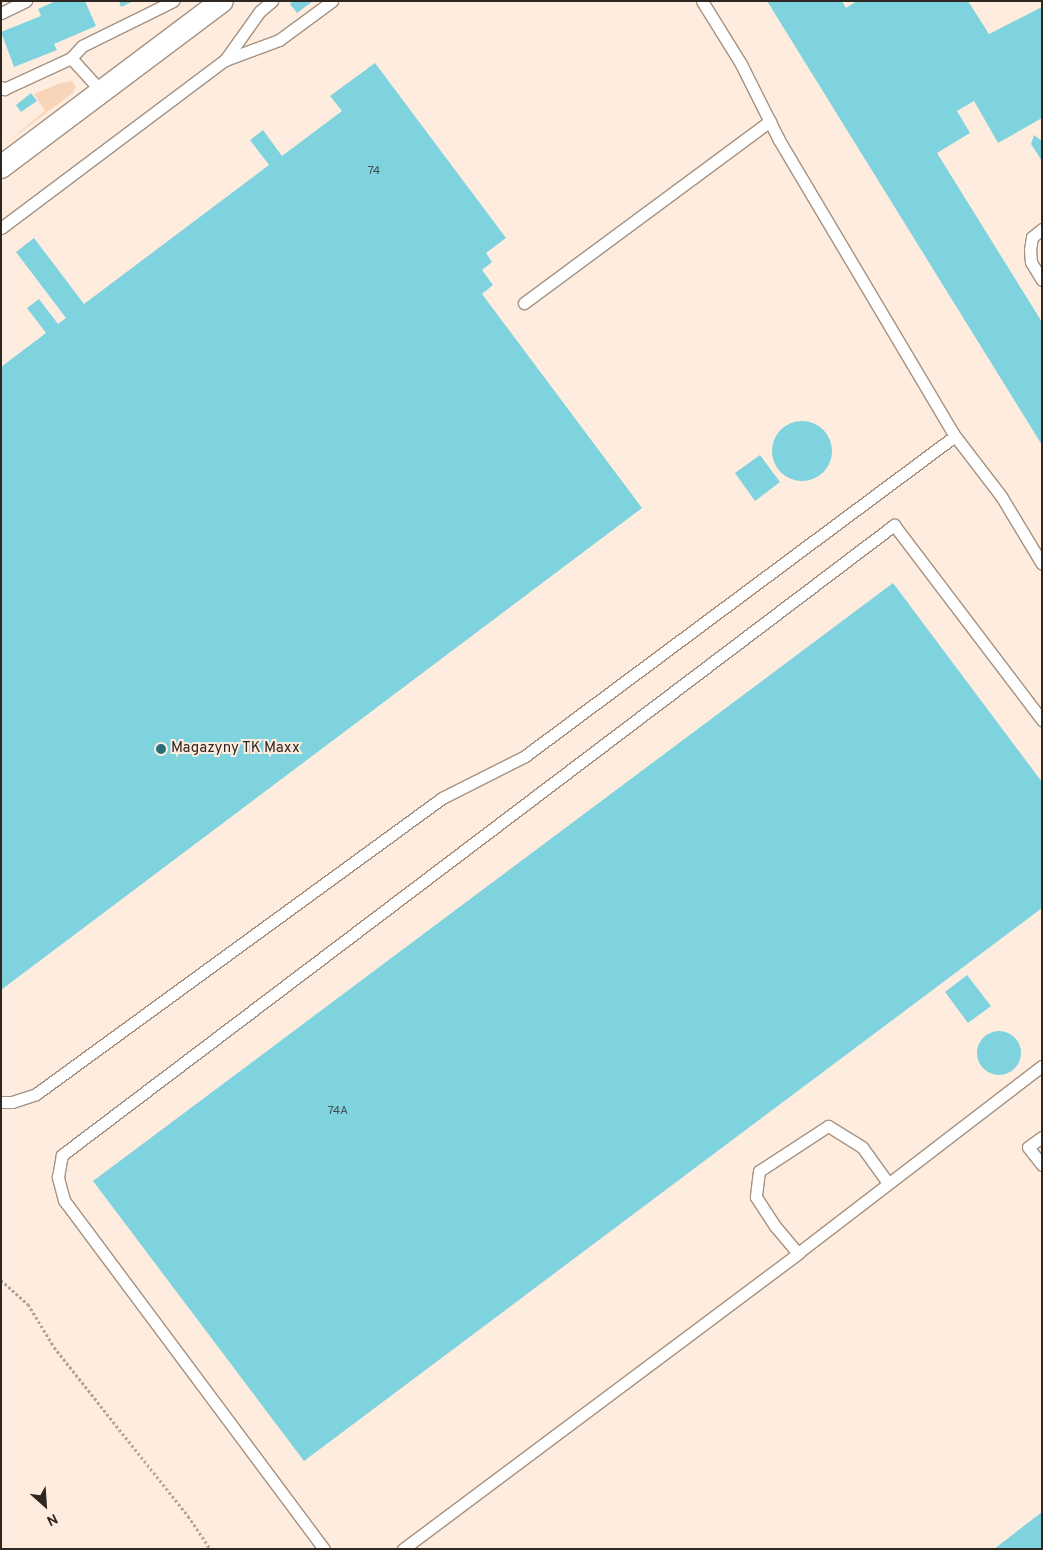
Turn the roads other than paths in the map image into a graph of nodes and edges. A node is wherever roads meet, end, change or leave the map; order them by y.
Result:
1 (26, 1) edge
2 (173, 1) edge
3 (222, 1) edge
4 (272, 1) edge
5 (332, 1) edge
6 (702, 1) edge
7 (1, 13) edge
8 (72, 58) junction
9 (226, 60) junction
10 (1, 87) edge
11 (101, 91) junction
12 (770, 121) junction
13 (1, 167) edge
14 (1, 228) edge
15 (1042, 229) edge
16 (1042, 280) edge
17 (524, 303) dead end
18 (955, 436) junction
19 (1042, 564) edge
20 (1042, 720) edge
21 (1042, 1066) edge
22 (1, 1102) edge
23 (1042, 1137) edge
24 (1042, 1165) edge
25 (888, 1183) junction
26 (798, 1253) junction
27 (324, 1549) edge
28 (403, 1549) edge

1 - 7 lane
2 - 8 lane
3 - 11 street
4 - 9 lane
5 - 9 lane
6 - 12 lane
8 - 10 lane
8 - 11 lane
9 - 14 lane
11 - 13 street
12 - 17 lane
12 - 18 lane
15 - 16 lane
18 - 19 lane
18 - 22 lane
20 - 27 lane
21 - 25 lane
23 - 24 lane
25 - 26 lane
25 - 26 lane
26 - 28 lane

